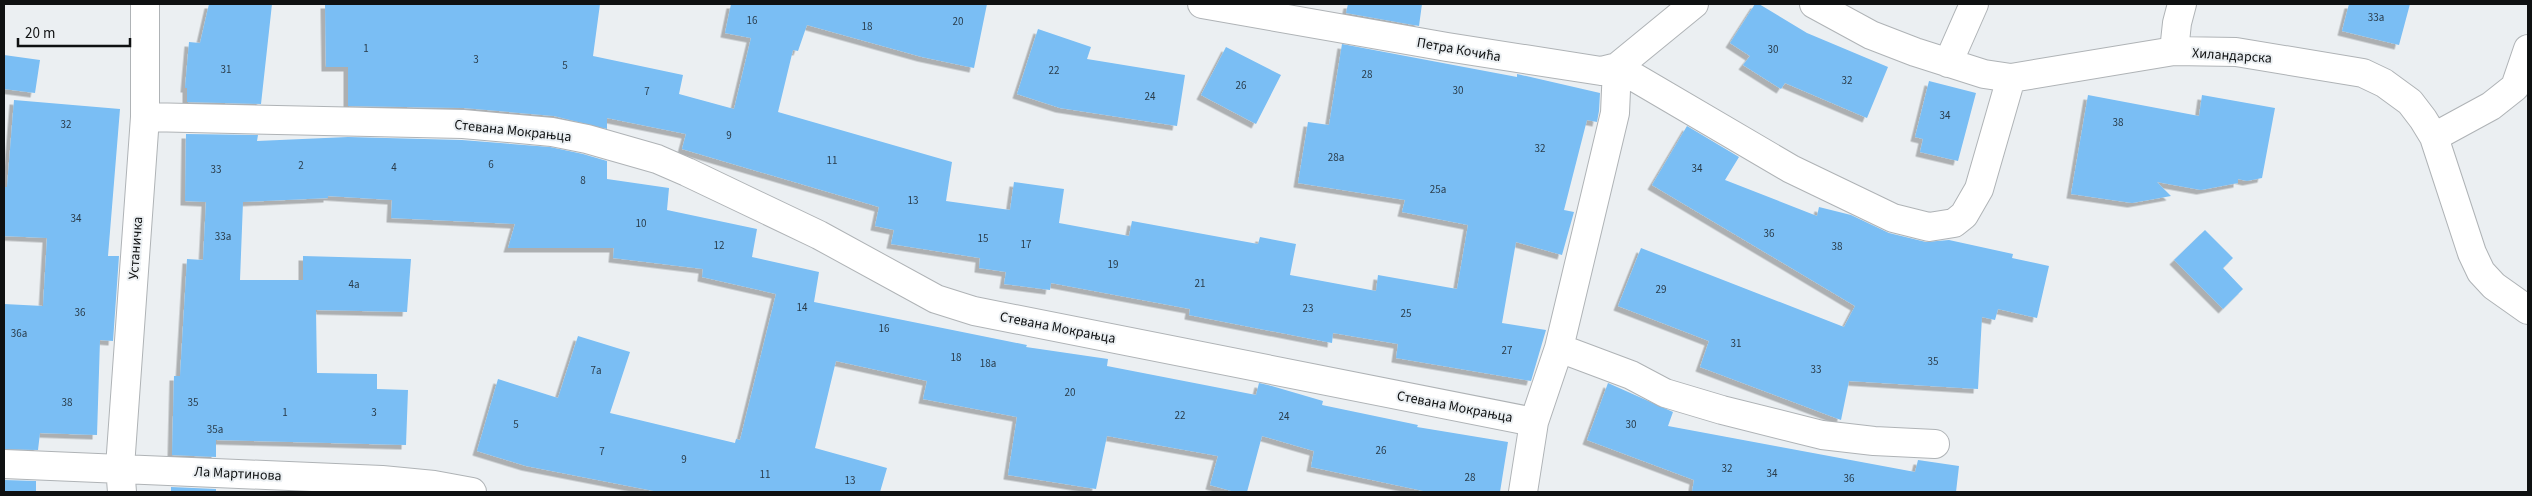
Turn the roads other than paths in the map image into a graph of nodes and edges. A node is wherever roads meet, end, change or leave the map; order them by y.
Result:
1 (145, 4) edge
2 (1202, 4) edge
3 (1694, 4) edge
4 (1814, 4) edge
5 (1974, 4) edge
6 (2182, 4) edge
7 (2528, 49) edge
8 (2174, 51) junction
9 (1948, 63) junction
10 (1617, 67) junction
11 (2011, 78) junction
12 (2522, 83) edge
13 (145, 117) junction
14 (2434, 137) junction
15 (2528, 310) edge
16 (1559, 348) junction
17 (1534, 422) junction
18 (1935, 444) dead end
19 (4, 464) edge
20 (121, 480) edge
21 (434, 489) edge
22 (472, 492) edge
23 (1523, 492) edge

1 - 13 street, Устаничка
2 - 10 street, Петра Кочића
3 - 10 street
4 - 9 street, Хиландарска
5 - 9 street
6 - 8 street
7 - 12 street
8 - 11 street, Хиландарска
8 - 14 street, Хиландарска
9 - 11 street, Хиландарска
10 - 11 street
10 - 16 street
12 - 14 street
13 - 17 street, Стевана Мокрањца
13 - 20 street, Устаничка
14 - 15 street, Хиландарска
16 - 17 street
16 - 18 street
17 - 23 street
19 - 20 street, Ла Мартинова
20 - 21 street, Ла Мартинова
21 - 22 street, Ла Мартинова

